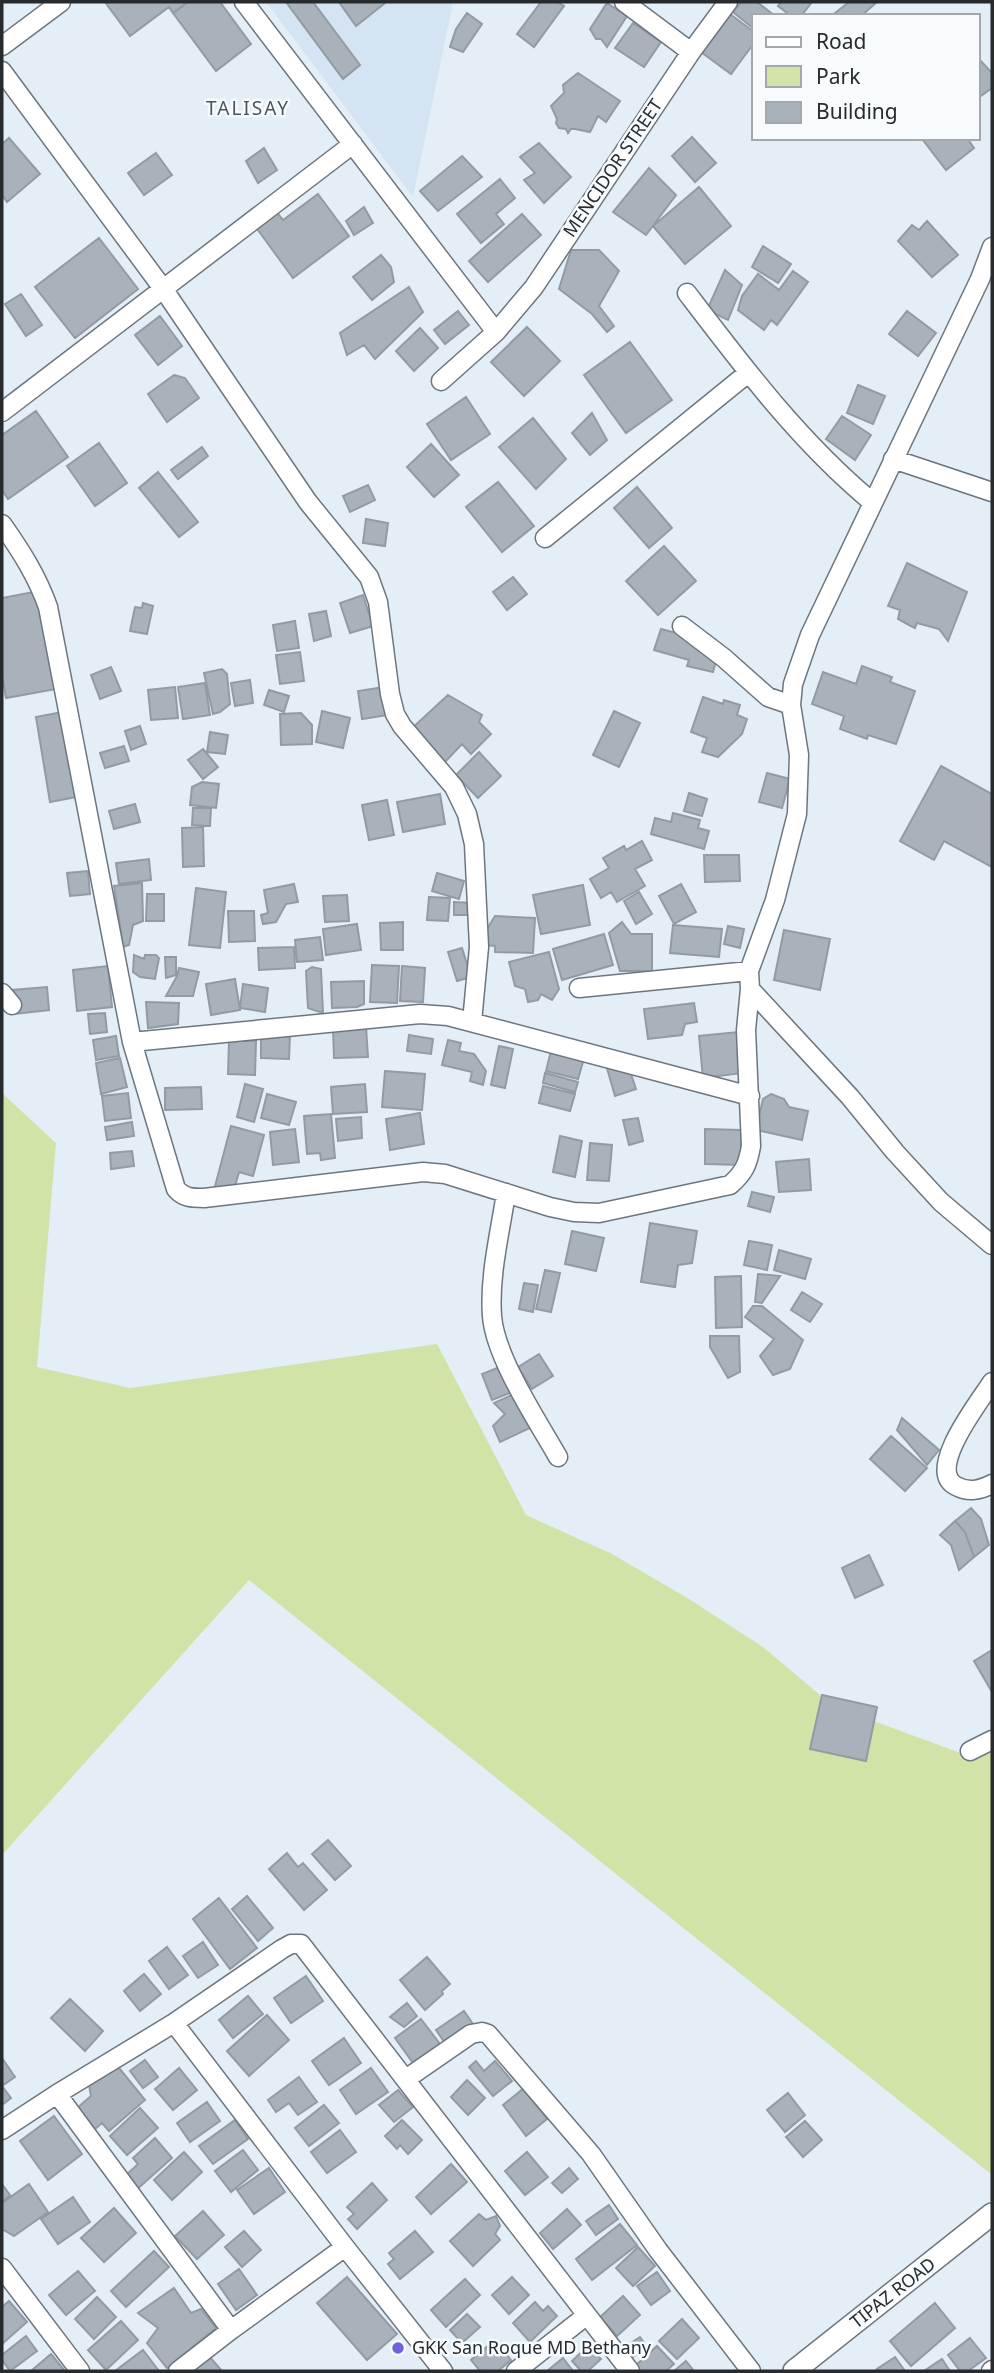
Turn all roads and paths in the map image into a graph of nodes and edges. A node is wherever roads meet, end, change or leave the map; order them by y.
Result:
1 (61, 2) edge
2 (244, 2) edge
3 (624, 2) edge
4 (728, 2) edge
5 (2, 46) edge
6 (691, 52) junction
7 (2, 71) edge
8 (353, 144) junction
9 (992, 247) edge
10 (986, 282) edge
11 (164, 290) junction
12 (687, 293) dead end
13 (496, 332) junction
14 (748, 373) junction
15 (441, 382) dead end
16 (2, 412) edge
17 (893, 459) junction
18 (992, 492) edge
19 (872, 502) junction
20 (2, 524) edge
21 (545, 538) dead end
22 (681, 626) dead end
23 (791, 705) junction
24 (749, 971) junction
25 (579, 988) dead end
26 (750, 989) junction
27 (472, 1022) junction
28 (132, 1042) junction
29 (750, 1096) junction
30 (506, 1194) junction
31 (992, 1245) edge
32 (992, 1382) edge
33 (558, 1457) dead end
34 (992, 1483) edge
35 (992, 1740) edge
36 (970, 1751) dead end
37 (174, 2023) junction
38 (406, 2079) junction
39 (57, 2094) junction
40 (2, 2130) edge
41 (992, 2214) edge
42 (345, 2248) junction
43 (2, 2268) edge
44 (587, 2315) junction
45 (231, 2330) junction
46 (80, 2371) edge
47 (178, 2371) edge
48 (443, 2371) edge
49 (516, 2371) edge
50 (630, 2371) edge
51 (751, 2371) edge
52 (794, 2371) edge

1 - 5 street
2 - 8 street
3 - 6 street
4 - 6 street, MENCIDOR STREET
6 - 13 street, MENCIDOR STREET
7 - 11 street
8 - 11 street
8 - 13 street
9 - 10 street
10 - 17 street
11 - 16 street
11 - 27 street
12 - 14 street
13 - 15 street, MENCIDOR STREET
14 - 19 street
14 - 21 street
17 - 18 street
17 - 19 street
19 - 23 street
20 - 28 street
22 - 23 street
23 - 24 street
24 - 25 street
24 - 26 street
26 - 29 street
26 - 31 street
27 - 28 street
27 - 29 street
28 - 30 street
29 - 30 street
30 - 33 street
32 - 34 street
35 - 36 street
37 - 38 street
37 - 39 street
37 - 42 street
38 - 44 street
38 - 51 street
39 - 40 street
39 - 45 street
41 - 52 street, TIPAZ ROAD
42 - 45 street
42 - 48 street
43 - 46 street
44 - 49 street
44 - 50 street
45 - 47 street

